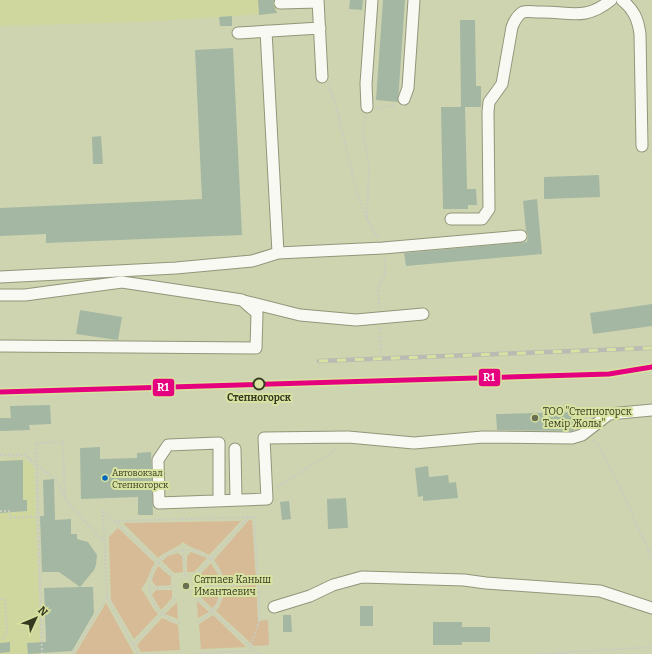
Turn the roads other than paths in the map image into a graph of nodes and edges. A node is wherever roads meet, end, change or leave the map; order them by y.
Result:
1 (372, 0) edge
2 (414, 0) edge
3 (611, 0) edge
4 (622, 0) edge
5 (318, 1) edge
6 (280, 4) dead end
7 (320, 28) junction
8 (266, 31) junction
9 (238, 33) dead end
10 (322, 77) road end
11 (404, 98) road end
12 (367, 107) road end
13 (642, 146) dead end
14 (451, 219) dead end
15 (521, 236) dead end
16 (278, 253) junction
17 (0, 277) edge
18 (0, 295) edge
19 (242, 300) junction
20 (423, 314) dead end
21 (0, 346) edge
22 (652, 410) edge
23 (235, 449) dead end
24 (236, 500) junction
25 (219, 501) junction
26 (274, 607) dead end
27 (652, 608) edge

1 - 12 street
2 - 11 street
3 - 14 street
4 - 13 street
5 - 6 street
5 - 7 street
7 - 8 street
7 - 10 street
8 - 9 street
8 - 16 street
15 - 16 street
16 - 17 street
18 - 19 street
19 - 20 street
19 - 21 street
22 - 24 street
23 - 24 street
24 - 25 street
25 - 25 street
26 - 27 street

